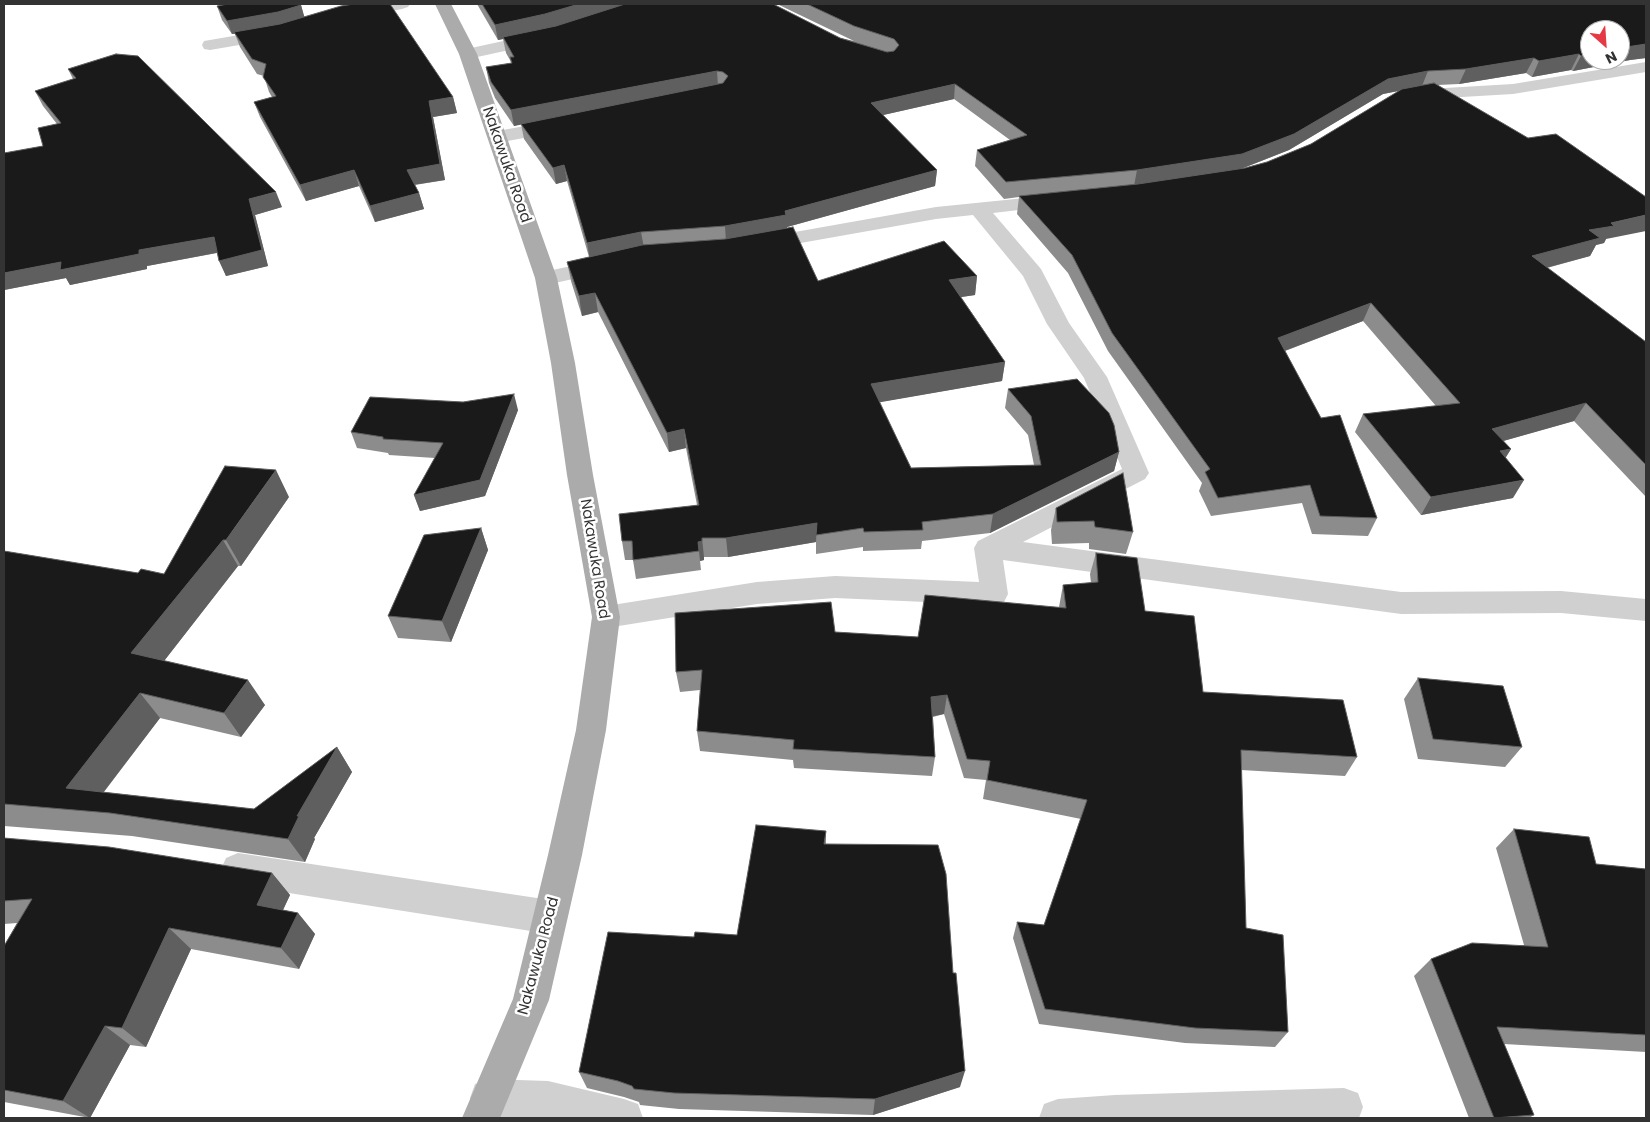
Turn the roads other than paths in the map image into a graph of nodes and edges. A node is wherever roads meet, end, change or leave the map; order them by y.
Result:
1 (402, 4) edge
2 (443, 4) edge
3 (342, 15) edge
4 (294, 29) edge
5 (552, 35) edge
6 (210, 45) dead end
7 (468, 54) junction
8 (1646, 67) edge
9 (1396, 98) edge
10 (577, 122) edge
11 (497, 137) junction
12 (1077, 199) edge
13 (979, 209) junction
14 (744, 247) edge
15 (626, 260) edge
16 (546, 278) junction
17 (988, 548) junction
18 (1646, 610) edge
19 (606, 617) junction
20 (210, 865) edge
21 (550, 917) junction
22 (1344, 1107) dead end
23 (485, 1108) edge
24 (624, 1118) edge
25 (1058, 1118) edge

1 - 3 street
2 - 7 main road, Nakawuka Road
4 - 6 street
5 - 7 street
7 - 11 main road, Nakawuka Road
8 - 9 street
10 - 11 street
11 - 16 main road, Nakawuka Road
12 - 13 street
13 - 14 street
13 - 17 street
15 - 16 street
16 - 19 main road, Nakawuka Road
17 - 18 street
17 - 19 street
19 - 21 main road, Nakawuka Road
20 - 21 street
21 - 23 main road, Nakawuka Road
22 - 25 street
23 - 24 street

